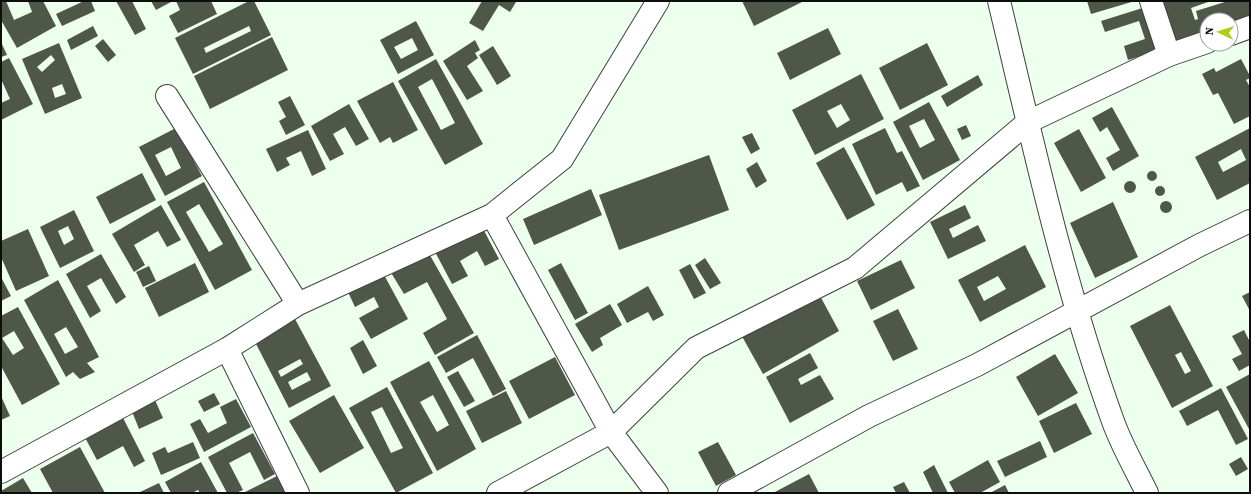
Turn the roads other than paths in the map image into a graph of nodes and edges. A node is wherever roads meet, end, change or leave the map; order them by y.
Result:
1 (658, 1) edge
2 (999, 1) edge
3 (1151, 1) edge
4 (1250, 27) edge
5 (1239, 31) edge
6 (1199, 45) edge
7 (1169, 55) junction
8 (167, 96) dead end
9 (1028, 122) junction
10 (492, 216) junction
11 (1250, 221) edge
12 (298, 304) junction
13 (1077, 313) junction
14 (227, 349) junction
15 (611, 432) junction
16 (1, 472) edge
17 (298, 493) edge
18 (498, 493) edge
19 (657, 493) edge
20 (728, 493) edge
21 (1147, 493) edge

1 - 10 street
2 - 9 street
3 - 7 street
4 - 5 street
6 - 7 street
7 - 9 street
8 - 12 street
9 - 13 street
9 - 15 street
10 - 12 street
10 - 15 street
11 - 13 street
12 - 14 street
13 - 20 street
13 - 21 street
14 - 16 street
14 - 17 street
15 - 18 street
15 - 19 street

